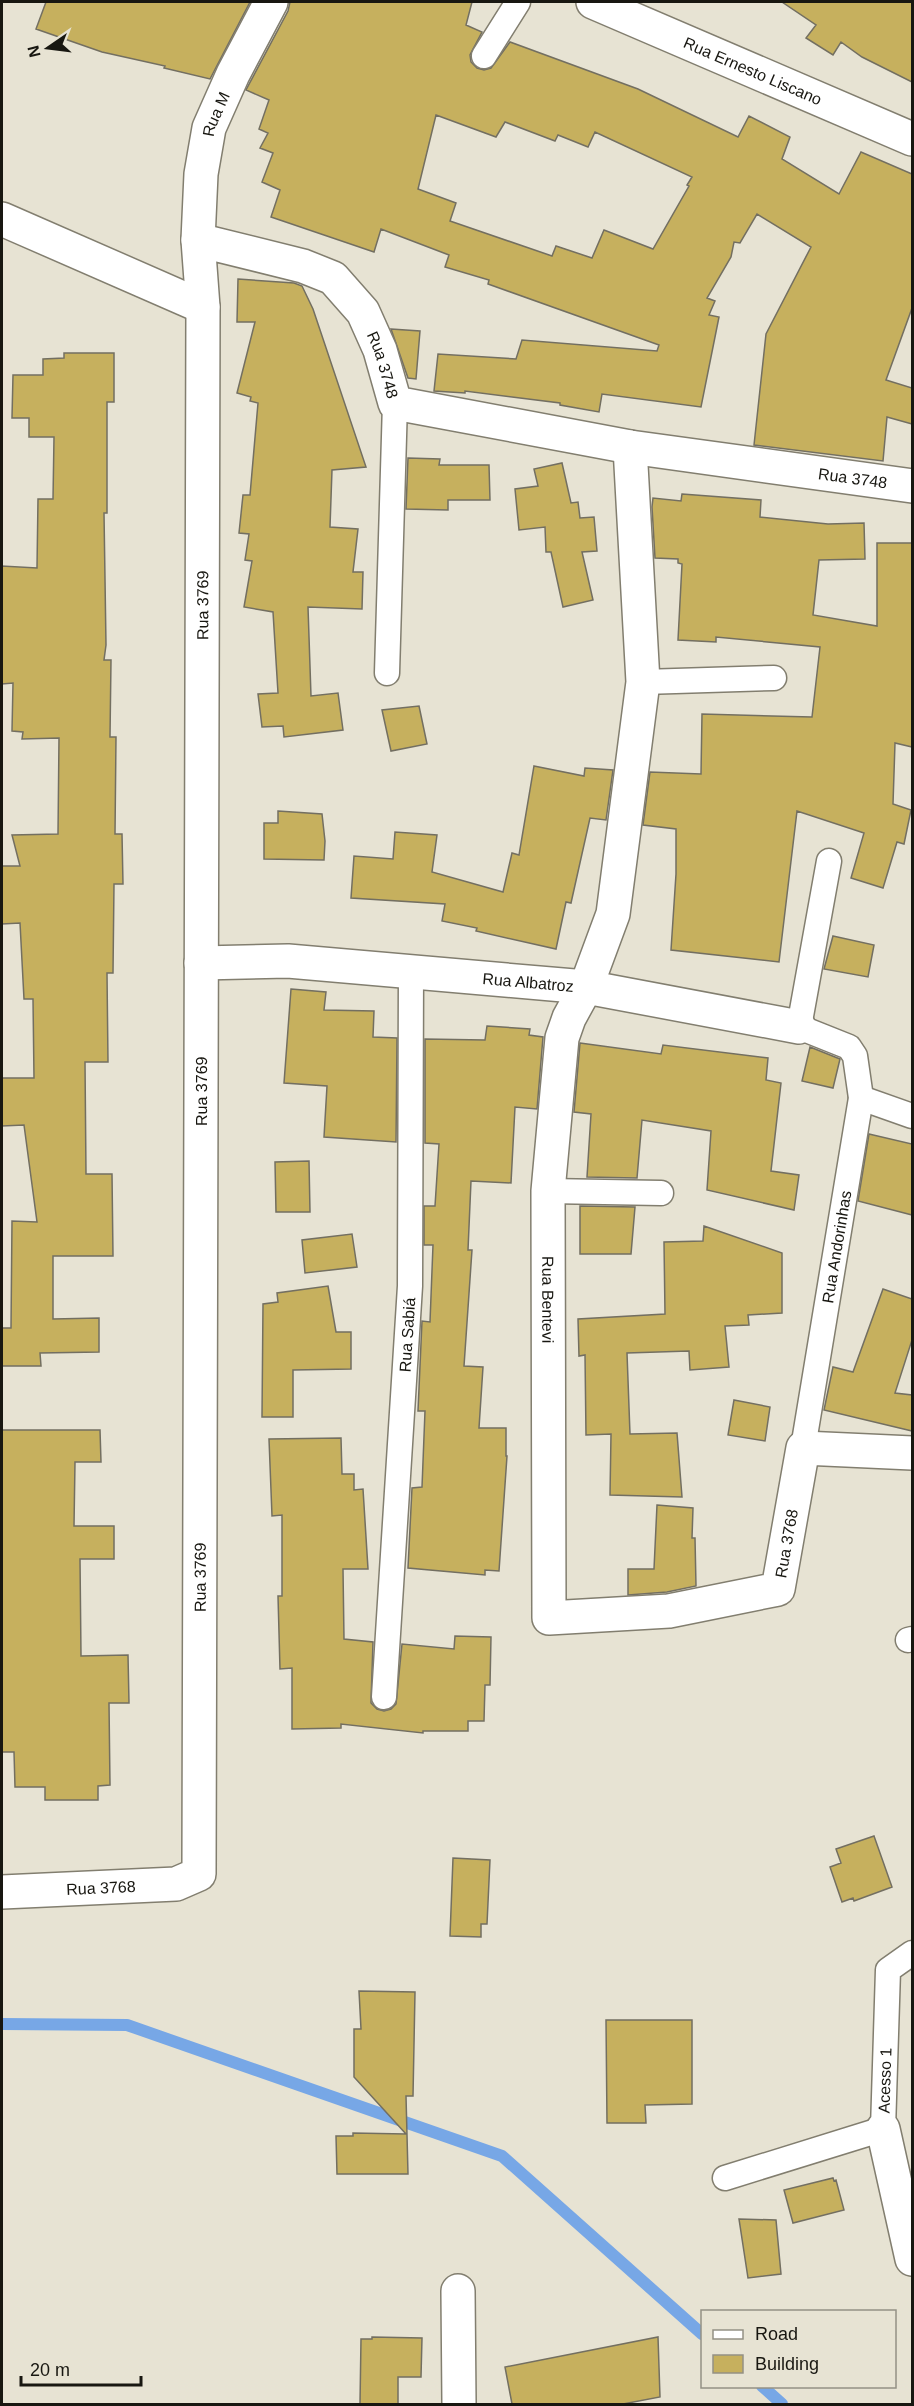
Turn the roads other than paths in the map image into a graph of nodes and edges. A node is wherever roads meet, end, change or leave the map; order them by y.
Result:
1 (271, 2) edge
2 (518, 2) edge
3 (593, 2) edge
4 (484, 56) dead end
5 (912, 140) edge
6 (2, 219) edge
7 (198, 240) junction
8 (203, 307) junction
9 (395, 403) junction
10 (630, 447) junction
11 (912, 486) edge
12 (387, 673) dead end
13 (774, 678) dead end
14 (643, 682) junction
15 (829, 861) dead end
16 (201, 963) junction
17 (411, 970) junction
18 (586, 987) junction
19 (799, 1027) junction
20 (849, 1047) joint
21 (861, 1098) junction
22 (912, 1116) edge
23 (548, 1191) junction
24 (661, 1193) dead end
25 (803, 1448) junction
26 (912, 1453) edge
27 (549, 1618) joint
28 (384, 1697) dead end
29 (199, 1874) joint
30 (2, 1892) edge
31 (912, 1953) edge
32 (883, 2129) junction
33 (726, 2178) dead end
34 (912, 2259) edge
35 (458, 2292) dead end
36 (459, 2404) edge

1 - 7 street, Rua M
2 - 4 lane
3 - 5 street, Rua Ernesto Liscano
6 - 8 street
7 - 8 street
7 - 9 street, Rua 3748
8 - 16 street, Rua 3769
9 - 10 street, Rua 3748
9 - 12 lane
10 - 11 street, Rua 3748
10 - 14 street, Rua Bentevi
13 - 14 lane
14 - 18 street, Rua Bentevi
15 - 19 lane
16 - 17 street, Rua Albatroz
16 - 29 street, Rua 3769
17 - 18 street, Rua Albatroz
17 - 28 lane, Rua Sabiá
18 - 19 street, Rua Albatroz
18 - 23 street, Rua Bentevi
19 - 20 lane, Rua Albatroz
20 - 21 lane, Rua Andorinhas
21 - 22 lane
21 - 25 lane, Rua Andorinhas
23 - 24 lane
23 - 27 street, Rua Bentevi
25 - 26 street
25 - 27 street, Rua 3768
29 - 30 street, Rua 3768
31 - 32 lane, Acesso 1
32 - 33 lane, Acesso 1
32 - 34 street
35 - 36 street

